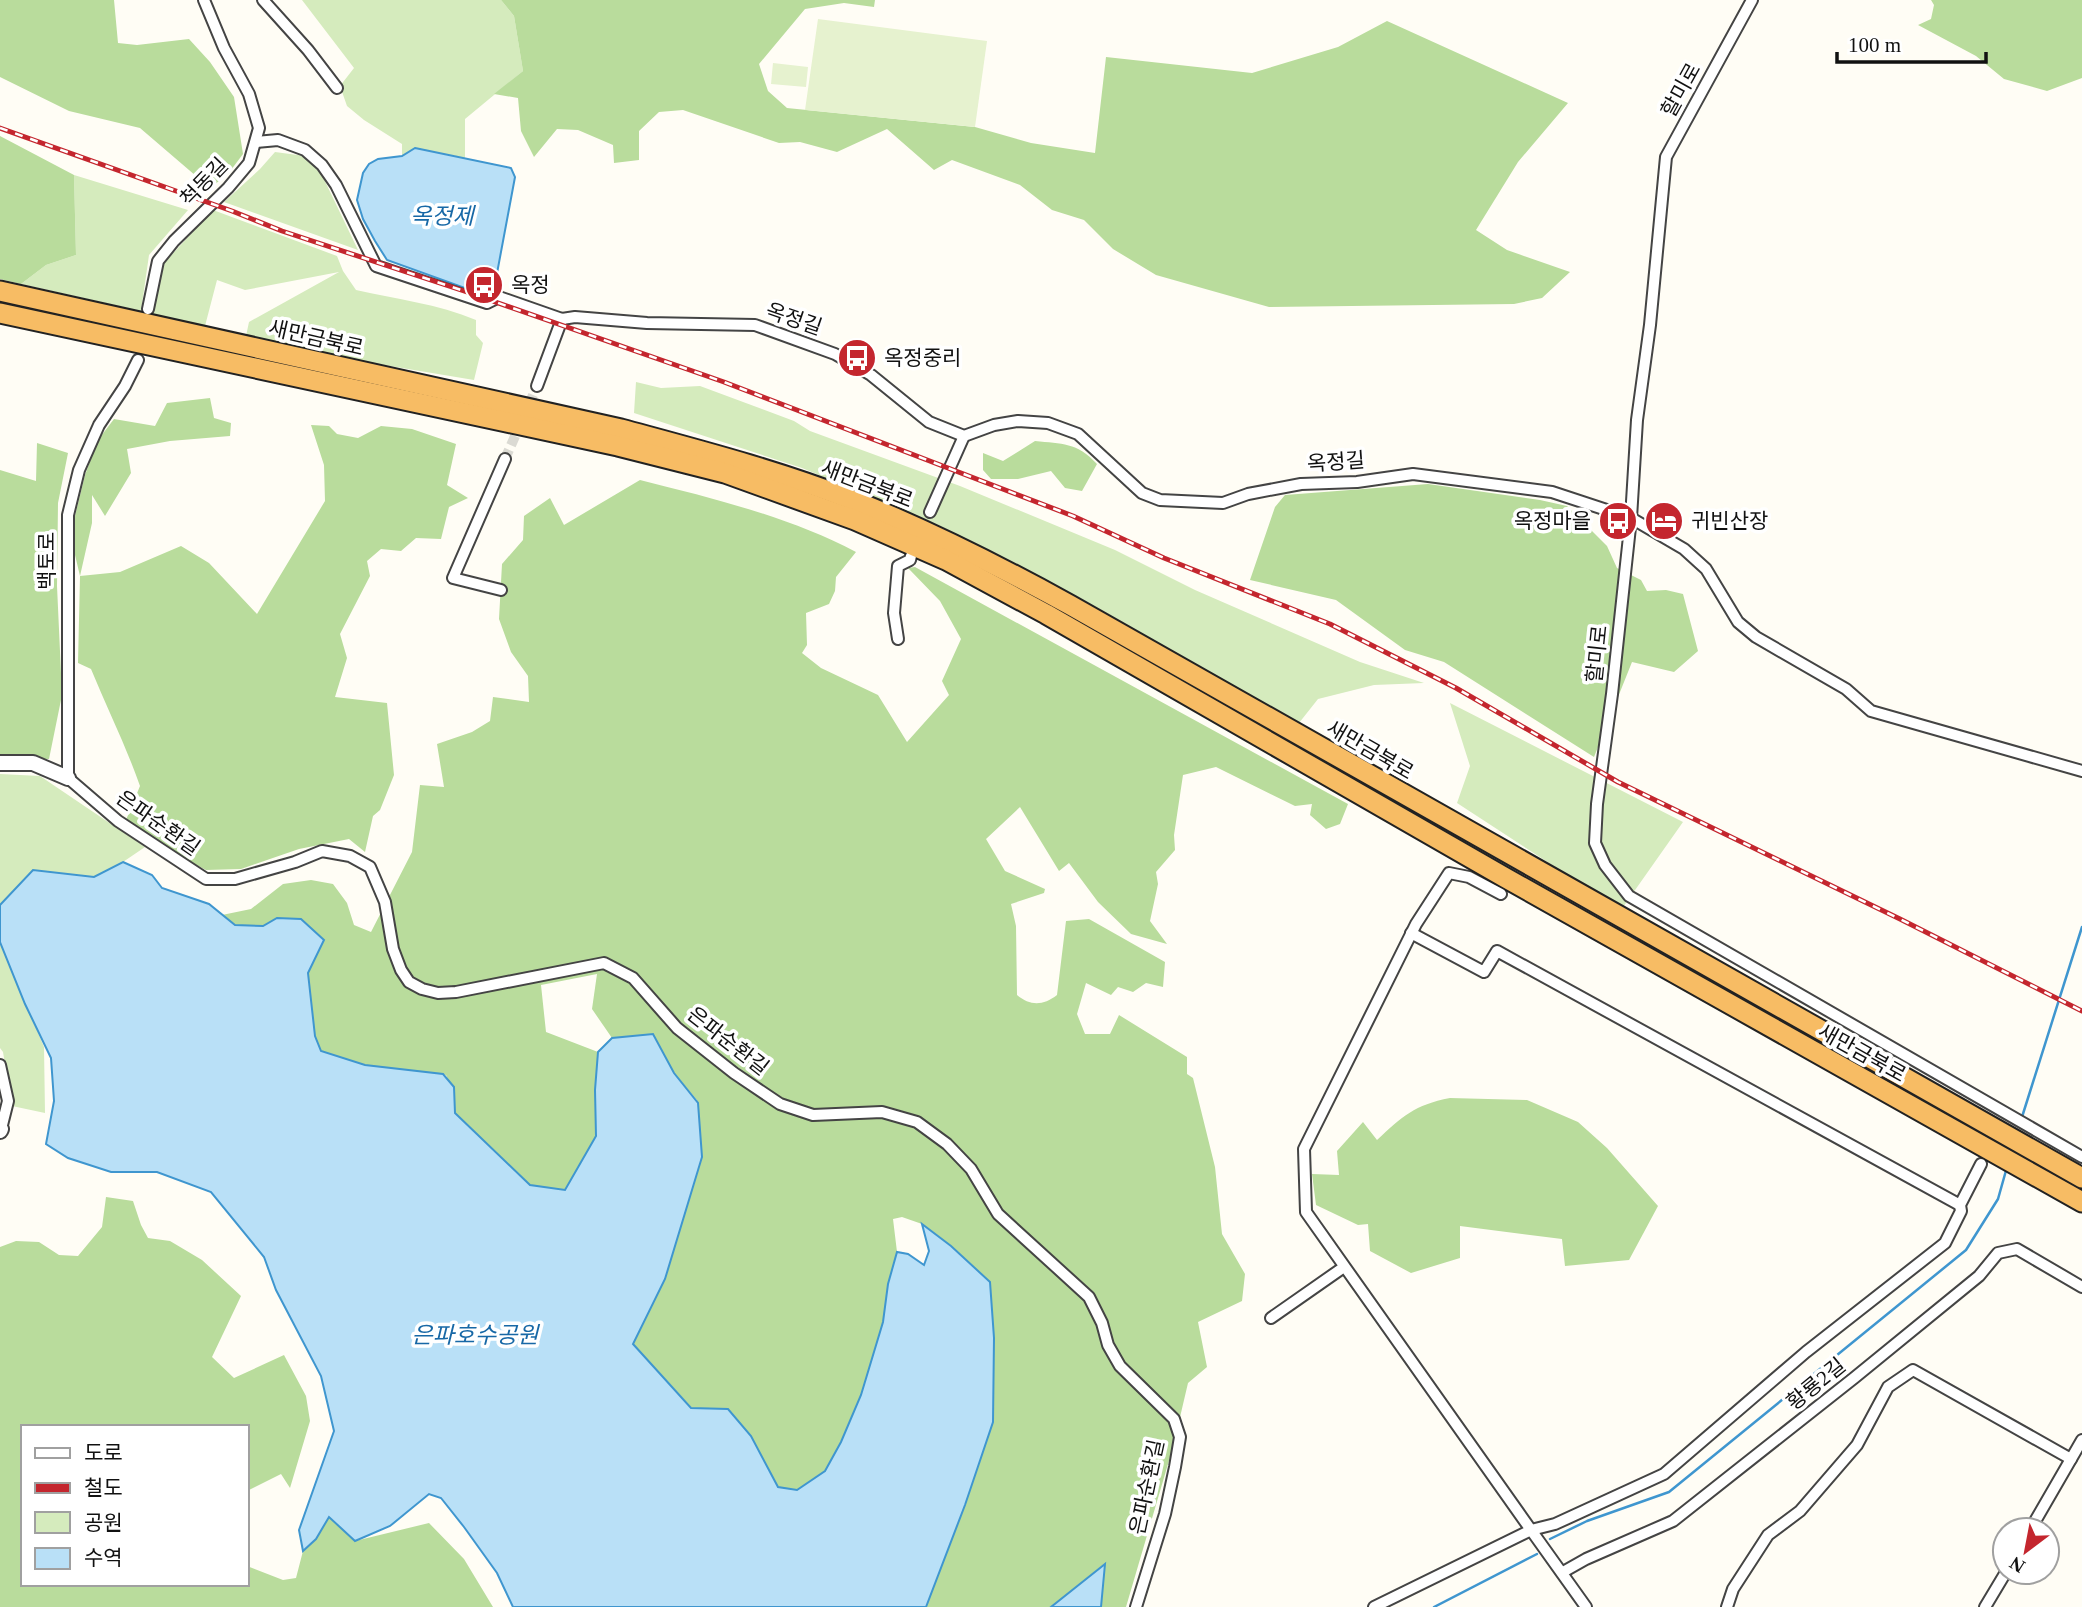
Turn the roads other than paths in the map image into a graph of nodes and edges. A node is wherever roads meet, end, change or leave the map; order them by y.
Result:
1 (204, 0) edge
2 (263, 0) edge
3 (1752, 0) edge
4 (337, 88) dead end
5 (256, 142) junction
6 (0, 291) edge
7 (0, 313) edge
8 (143, 315) junction
9 (562, 319) junction
10 (136, 351) junction
11 (537, 386) tunnel mouth
12 (964, 436) junction
13 (505, 459) tunnel mouth
14 (930, 512) dead end
15 (1631, 518) junction
16 (911, 556) dead end
17 (501, 590) dead end
18 (898, 639) dead end
19 (0, 763) edge
20 (2082, 771) edge
21 (68, 778) junction
22 (1502, 886) junction
23 (1411, 933) junction
24 (0, 1065) edge
25 (1996, 1119) junction
26 (1, 1130) edge
27 (1983, 1156) junction
28 (2082, 1157) edge
29 (2082, 1178) edge
30 (2079, 1200) edge
31 (1960, 1205) junction
32 (1345, 1267) junction
33 (2082, 1287) edge
34 (1270, 1318) dead end
35 (2082, 1440) edge
36 (2071, 1459) junction
37 (2038, 1516) edge
38 (1531, 1530) junction
39 (1563, 1572) junction
40 (1998, 1586) edge
41 (1136, 1607) edge
42 (1374, 1607) edge
43 (1586, 1607) edge
44 (1727, 1607) edge
45 (1985, 1607) edge

1 - 5 street
2 - 4 street
3 - 15 street, 할미로
5 - 8 street, 척동길
5 - 9 street, 옥정길
6 - 8 highway, 새만금북로
7 - 10 highway, 새만금북로
8 - 25 highway, 새만금북로
9 - 11 street
9 - 12 street, 옥정길
10 - 21 street, 백토로
10 - 22 highway, 새만금북로
12 - 14 street
12 - 15 street, 옥정길
13 - 17 street
15 - 20 street, 옥정길
15 - 25 street, 할미로
16 - 18 street
19 - 21 street
21 - 41 street, 은파순환길
22 - 23 street
22 - 27 highway, 새만금북로
23 - 31 street
23 - 32 street
24 - 26 street
25 - 28 street, 할미로
25 - 29 highway, 새만금북로
27 - 30 highway, 새만금북로
27 - 31 street
31 - 38 street
32 - 34 street
32 - 38 street
33 - 39 street, 황룡2길
35 - 36 street
36 - 37 street
36 - 44 street
38 - 39 street
38 - 42 street
39 - 43 street
40 - 45 street

